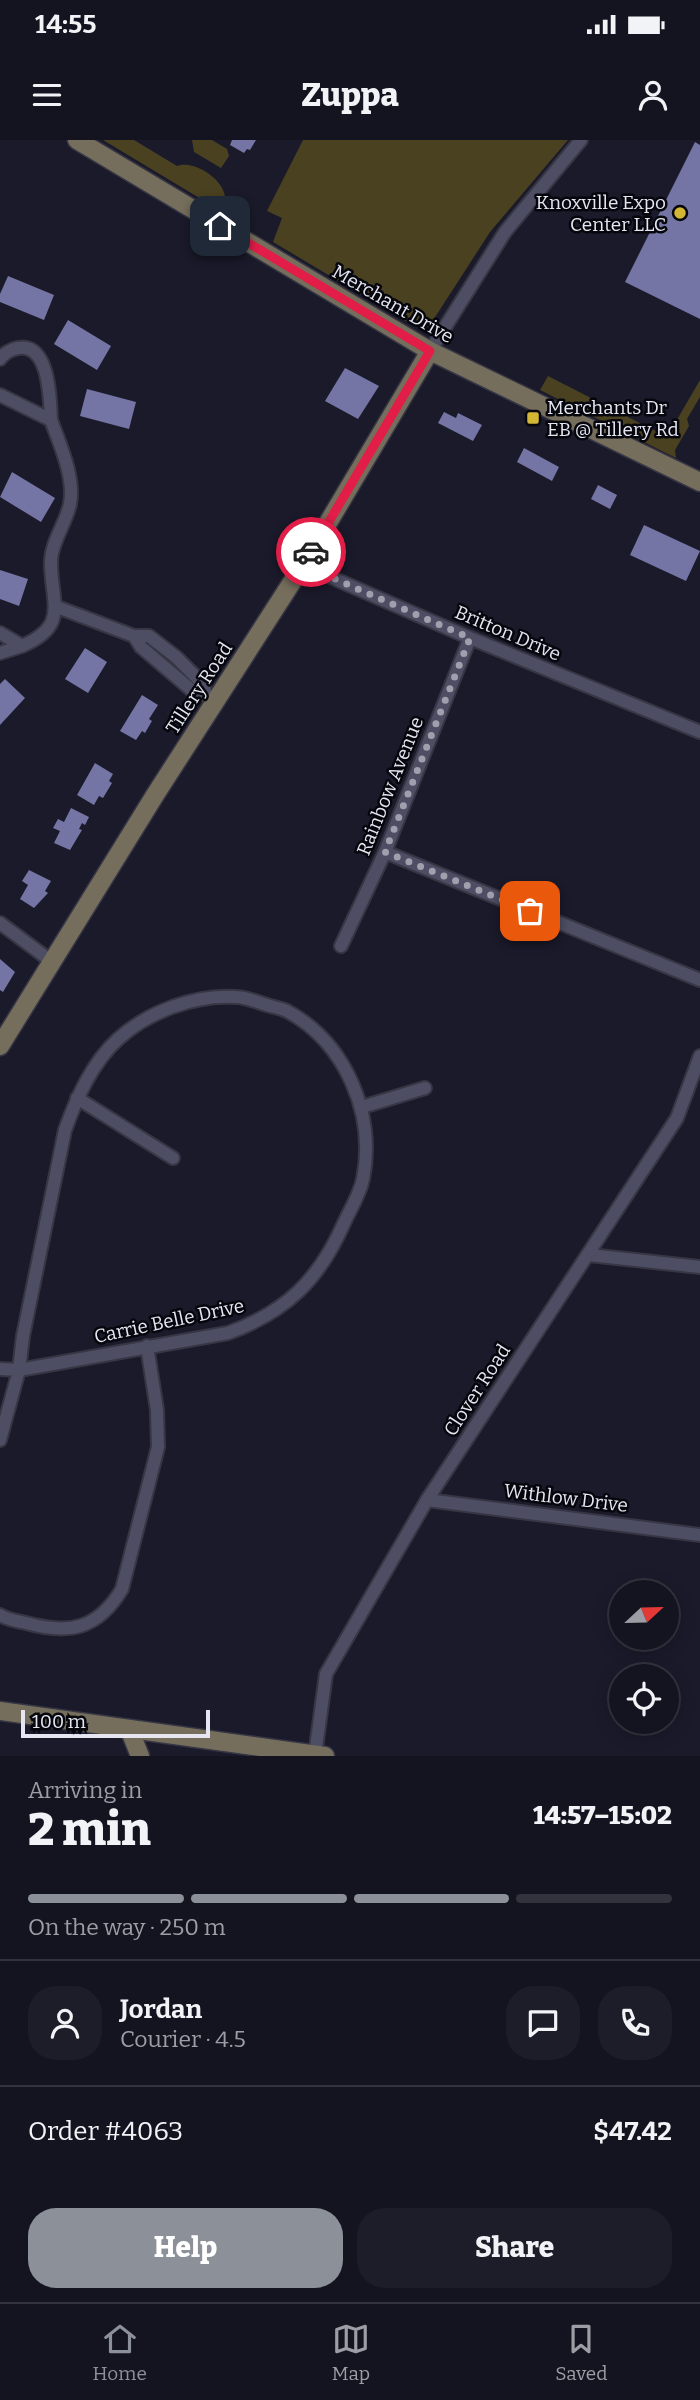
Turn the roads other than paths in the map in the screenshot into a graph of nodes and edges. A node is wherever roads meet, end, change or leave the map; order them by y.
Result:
1 (581, 140) edge
2 (81, 141) edge
3 (430, 351) junction
4 (0, 359) edge
5 (0, 395) edge
6 (51, 420) junction
7 (700, 482) edge
8 (303, 565) junction
9 (57, 607) junction
10 (0, 633) edge
11 (470, 638) junction
12 (22, 646) junction
13 (0, 653) edge
14 (210, 699) junction
15 (700, 732) edge
16 (385, 852) junction
17 (0, 922) edge
18 (341, 946) dead end
19 (51, 961) junction
20 (700, 980) edge
21 (0, 1046) edge
22 (700, 1056) edge
23 (425, 1088) dead end
24 (77, 1098) junction
25 (362, 1107) junction
26 (173, 1158) dead end
27 (589, 1255) junction
28 (700, 1267) edge
29 (148, 1346) junction
30 (0, 1369) edge
31 (19, 1370) junction
32 (0, 1440) edge
33 (427, 1500) junction
34 (700, 1535) edge
35 (0, 1615) edge
36 (0, 1712) edge
37 (130, 1731) junction
38 (320, 1755) edge
39 (140, 1756) edge

1 - 3 street
2 - 3 street, Merchant Drive
3 - 7 street, Merchant Drive
3 - 8 street, Tillery Road
4 - 6 street
5 - 6 street
6 - 9 street
8 - 11 street, Britton Drive
8 - 14 street, Tillery Road
9 - 12 street
9 - 14 street
10 - 12 street
11 - 15 street, Britton Drive
11 - 16 street, Rainbow Avenue
12 - 13 street
14 - 19 street, Tillery Road
16 - 18 street, Rainbow Avenue
16 - 20 street
17 - 19 street
19 - 21 street, Tillery Road
22 - 27 street, Clover Road
23 - 25 street
24 - 25 street, Carrie Belle Drive
24 - 26 street
24 - 31 street, Carrie Belle Drive
25 - 29 street, Carrie Belle Drive
27 - 28 street
27 - 33 street, Clover Road
29 - 31 street, Carrie Belle Drive
29 - 35 street
30 - 31 street, Carrie Belle Drive
31 - 32 street
33 - 34 street, Withlow Drive
33 - 38 street, Clover Road
36 - 37 street
37 - 38 street
37 - 39 street

